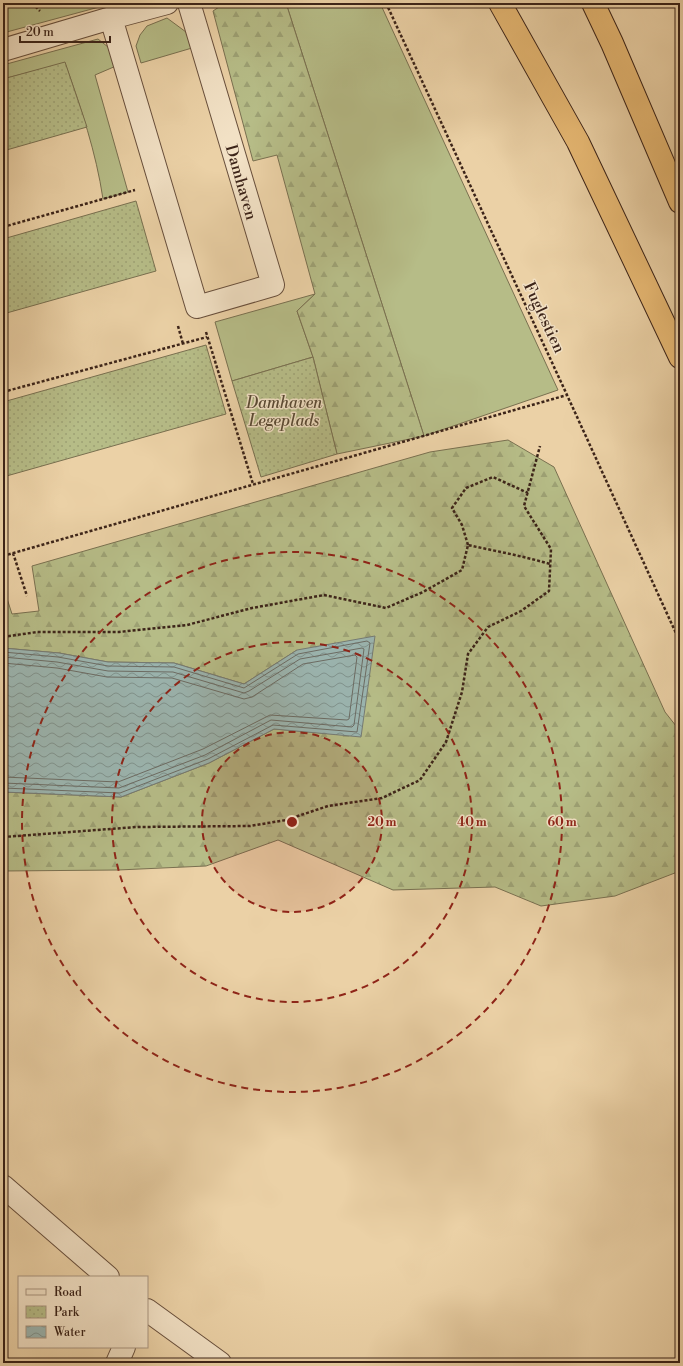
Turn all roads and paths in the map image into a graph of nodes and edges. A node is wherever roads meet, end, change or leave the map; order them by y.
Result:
1 (167, 3) edge
2 (189, 3) edge
3 (386, 3) edge
4 (500, 3) edge
5 (593, 3) edge
6 (111, 18) junction
7 (3, 50) edge
8 (160, 183) junction
9 (680, 202) edge
10 (3, 228) edge
11 (197, 307) junction
12 (208, 337) junction
13 (680, 357) edge
14 (3, 392) edge
15 (567, 395) junction
16 (540, 446) dead end
17 (253, 484) junction
18 (528, 493) junction
19 (468, 544) junction
20 (13, 553) junction
21 (3, 556) edge
22 (550, 564) junction
23 (27, 596) dead end
24 (3, 637) edge
25 (680, 642) edge
26 (3, 837) edge
27 (3, 1186) edge
28 (107, 1276) edge
29 (148, 1311) edge
30 (124, 1348) edge
31 (117, 1363) edge
32 (220, 1363) edge

1 - 6 street
2 - 11 street, Damhaven
3 - 15 path, Fuglestien
4 - 13 highway
5 - 9 highway
6 - 7 street
6 - 8 street
8 - 10 path
8 - 11 street
11 - 12 path
12 - 14 path
12 - 17 path
15 - 17 path
15 - 25 path, Fuglestien
16 - 18 path
17 - 20 path
18 - 19 path
18 - 22 path
19 - 22 path
19 - 24 path
20 - 21 path
20 - 23 path
22 - 26 path
27 - 28 street
29 - 32 street
30 - 31 street

